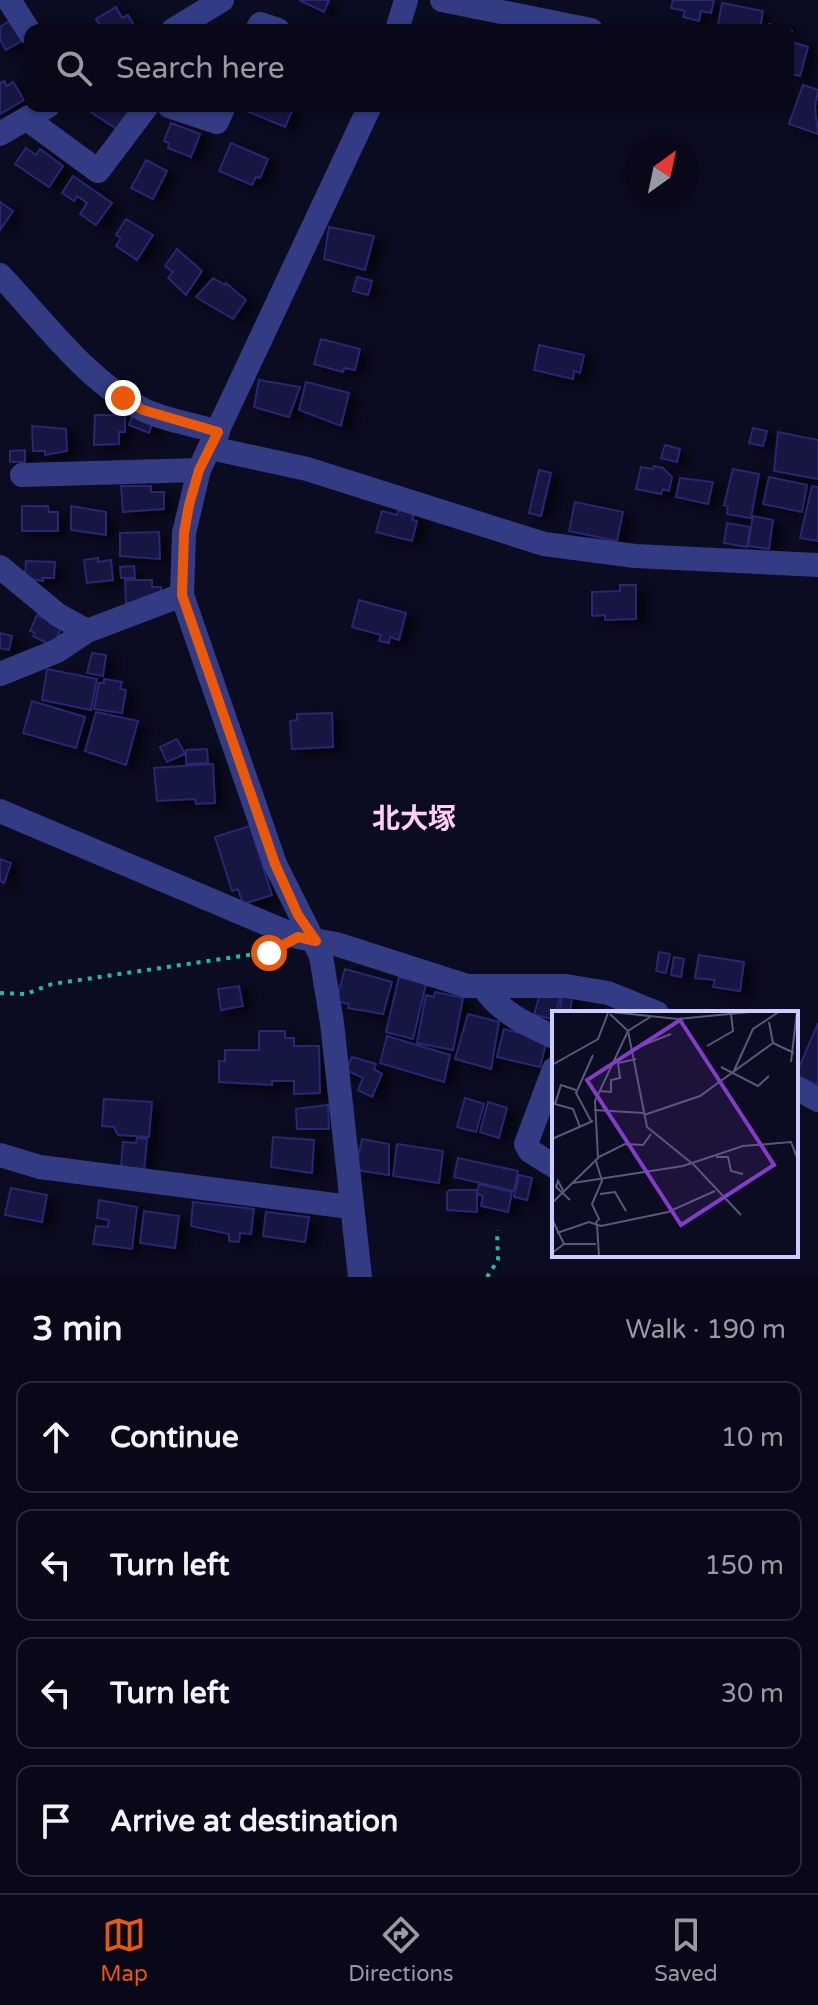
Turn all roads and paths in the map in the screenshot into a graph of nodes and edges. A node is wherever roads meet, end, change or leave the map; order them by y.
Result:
1 (9, 0) edge
2 (222, 0) edge
3 (406, 0) edge
4 (442, 0) edge
5 (24, 24) edge
6 (183, 24) edge
7 (399, 24) edge
8 (561, 24) edge
9 (38, 112) edge
10 (142, 112) edge
11 (187, 112) edge
12 (221, 112) edge
13 (367, 112) edge
14 (27, 119) junction
15 (0, 134) edge
16 (0, 275) edge
17 (214, 440) junction
18 (199, 470) junction
19 (22, 475) dead end
20 (818, 565) edge
21 (0, 567) edge
22 (182, 595) junction
23 (87, 631) junction
24 (0, 674) edge
25 (0, 811) edge
26 (307, 939) junction
27 (485, 989) junction
28 (0, 993) edge
29 (652, 1011) edge
30 (552, 1036) edge
31 (552, 1074) edge
32 (798, 1089) edge
33 (818, 1100) edge
34 (0, 1155) edge
35 (552, 1165) edge
36 (350, 1207) junction
37 (497, 1230) dead end
38 (360, 1277) edge
39 (487, 1277) edge

1 - 5 street
2 - 6 street
3 - 7 street
4 - 8 street
9 - 14 street
10 - 14 street
11 - 12 street
13 - 17 street
14 - 15 street
16 - 17 street
17 - 18 street
17 - 20 street
18 - 19 street
18 - 22 street
21 - 23 street
22 - 23 street
22 - 26 street
23 - 24 street
25 - 26 street
26 - 27 street
26 - 28 path
26 - 36 street
27 - 29 street
27 - 30 street
31 - 35 street
32 - 33 street
34 - 36 street
36 - 38 street
37 - 39 path

